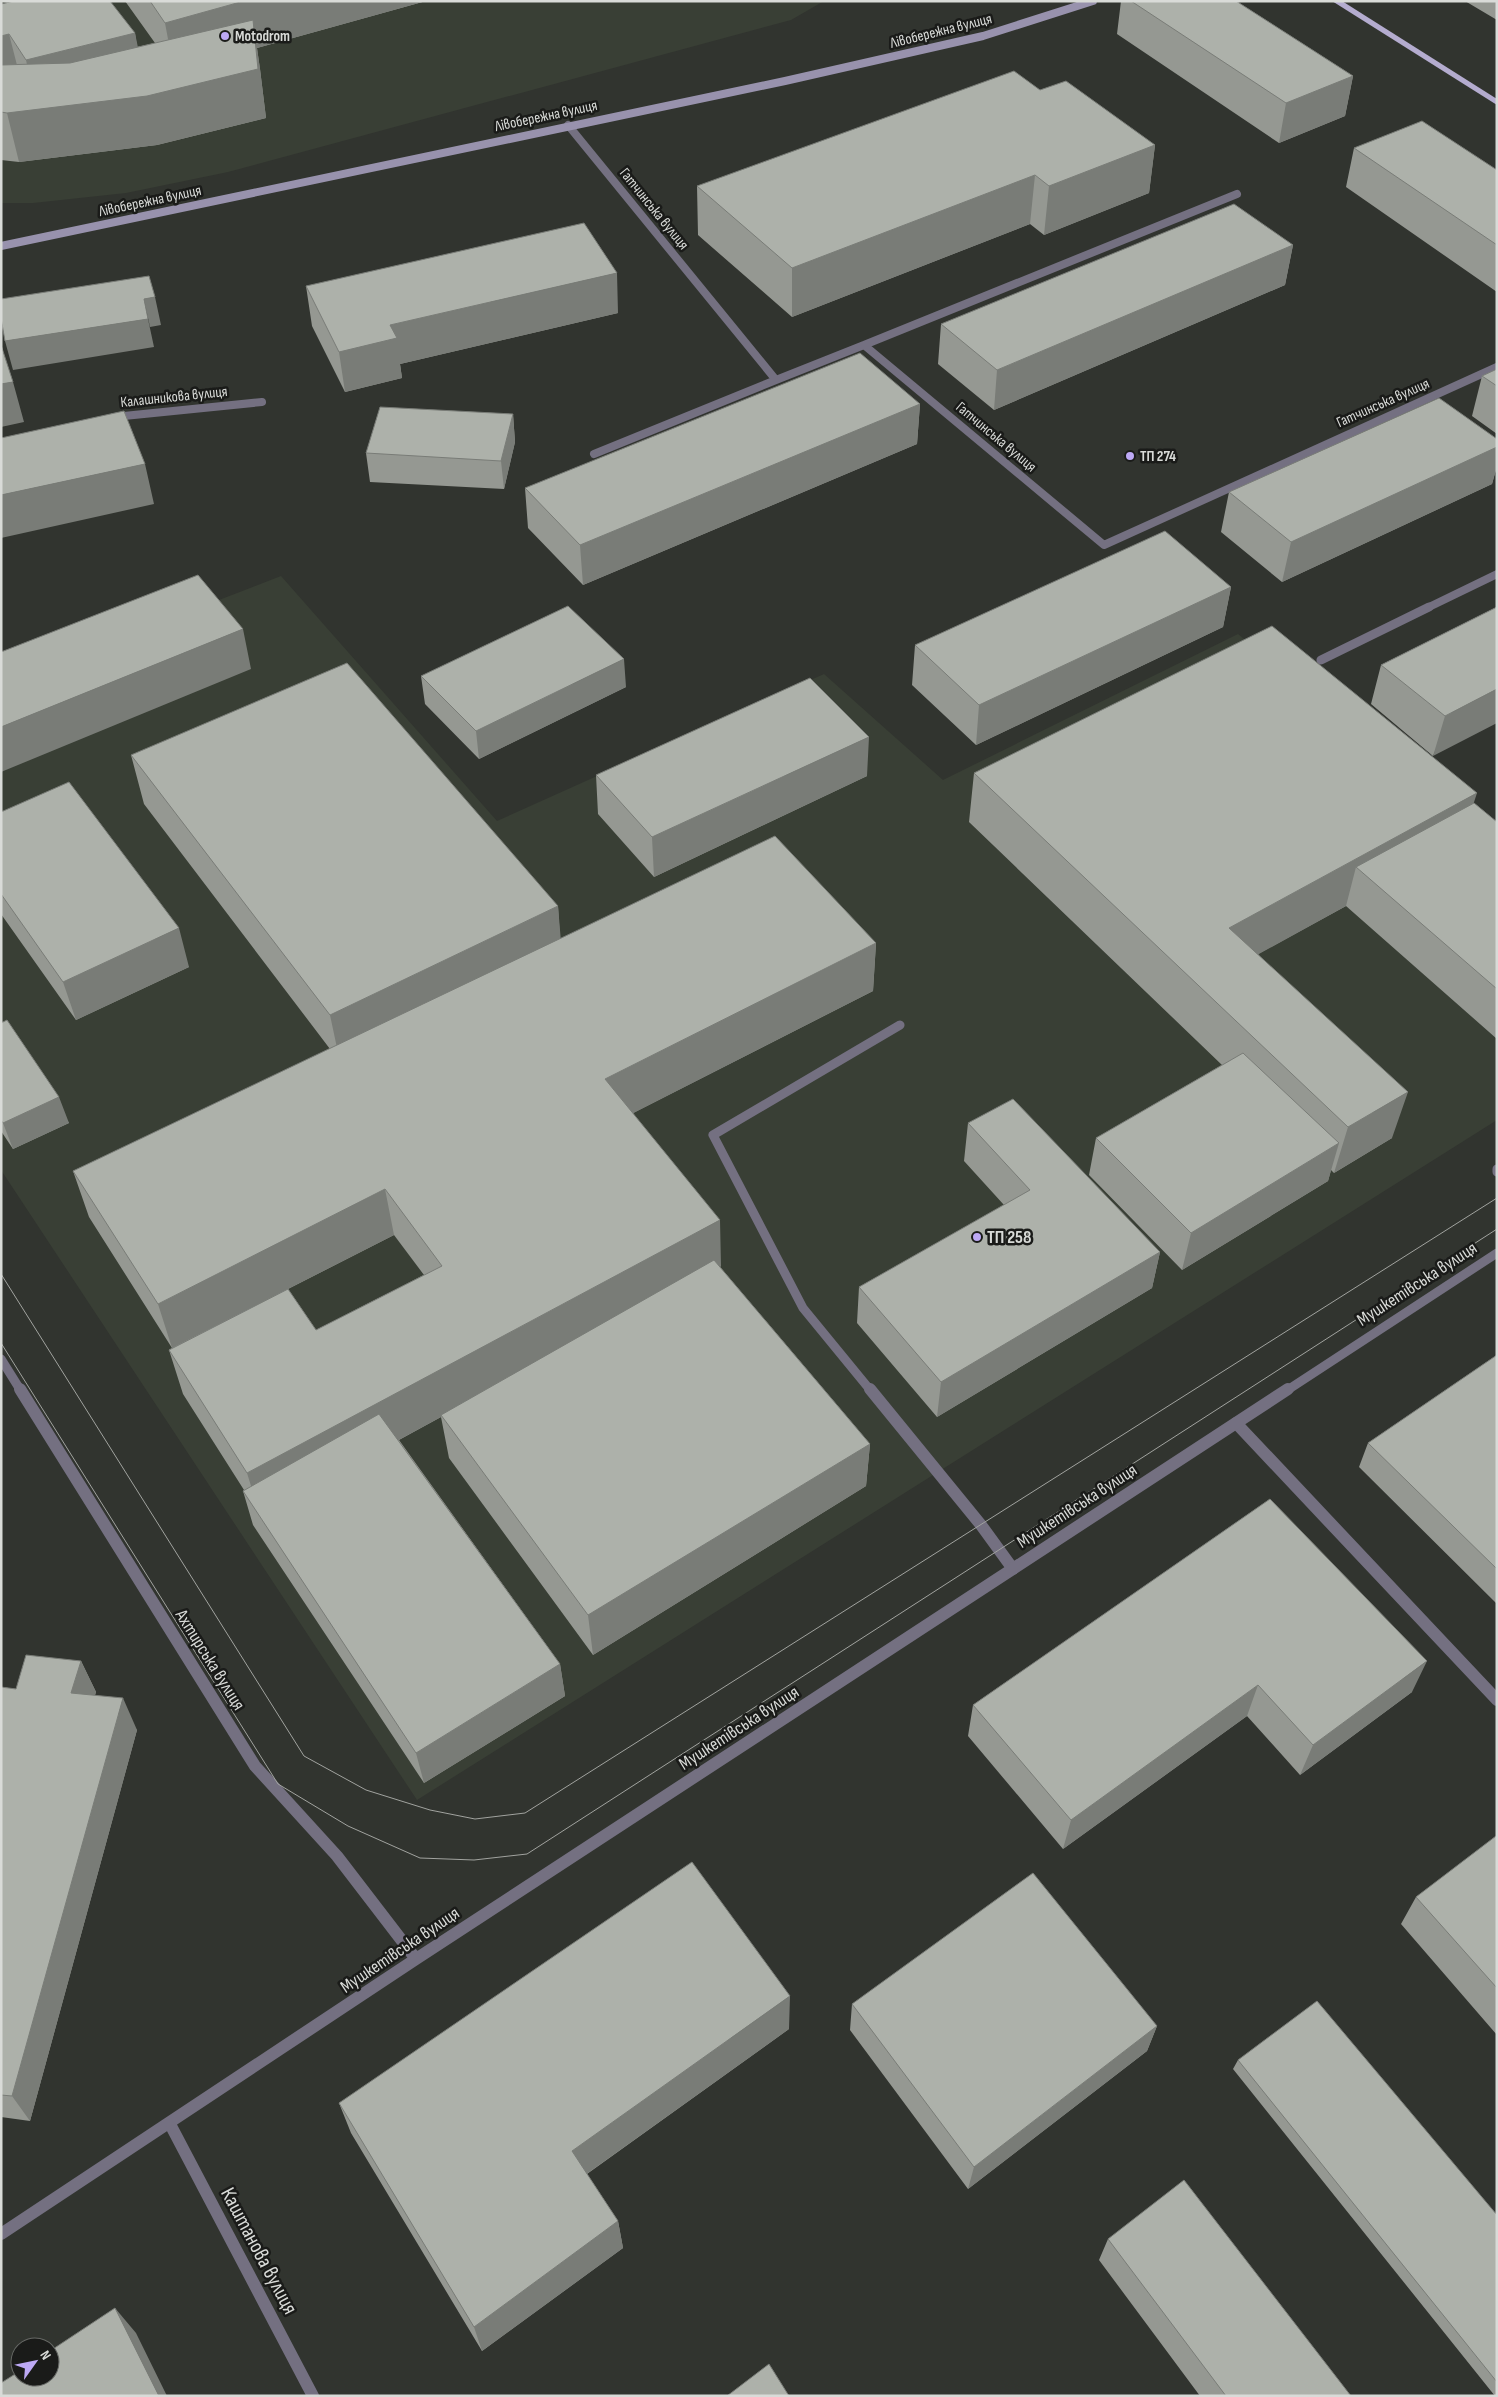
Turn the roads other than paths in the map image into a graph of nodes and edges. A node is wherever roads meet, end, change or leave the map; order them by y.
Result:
1 (1093, 1) edge
2 (1336, 1) edge
3 (1497, 103) edge
4 (568, 125) junction
5 (1237, 194) dead end
6 (1, 246) edge
7 (864, 345) junction
8 (1497, 367) edge
9 (776, 380) junction
10 (262, 402) dead end
11 (102, 420) edge
12 (594, 454) dead end
13 (1497, 574) edge
14 (1321, 660) dead end
15 (900, 1025) dead end
16 (1497, 1253) edge
17 (1, 1359) edge
18 (1236, 1423) junction
19 (1013, 1569) junction
20 (1497, 1700) edge
21 (416, 1959) junction
22 (170, 2124) junction
23 (1, 2234) edge
24 (313, 2396) edge

1 - 4 main road, Лівобережна вулиця
2 - 3 main road
4 - 6 main road, Лівобережна вулиця
4 - 9 street, Гатчинська вулиця
5 - 7 street
7 - 8 street, Гатчинська вулиця
7 - 9 street
9 - 12 street
10 - 11 street, Калашникова вулиця
13 - 14 street
15 - 19 street
16 - 18 street, Мушкетівська вулиця
17 - 21 street, Ахтирська вулиця
18 - 19 street, Мушкетівська вулиця
18 - 20 street
19 - 21 street, Мушкетівська вулиця
21 - 22 street, Мушкетівська вулиця
22 - 23 street, Мушкетівська вулиця
22 - 24 street, Каштанова вулиця

